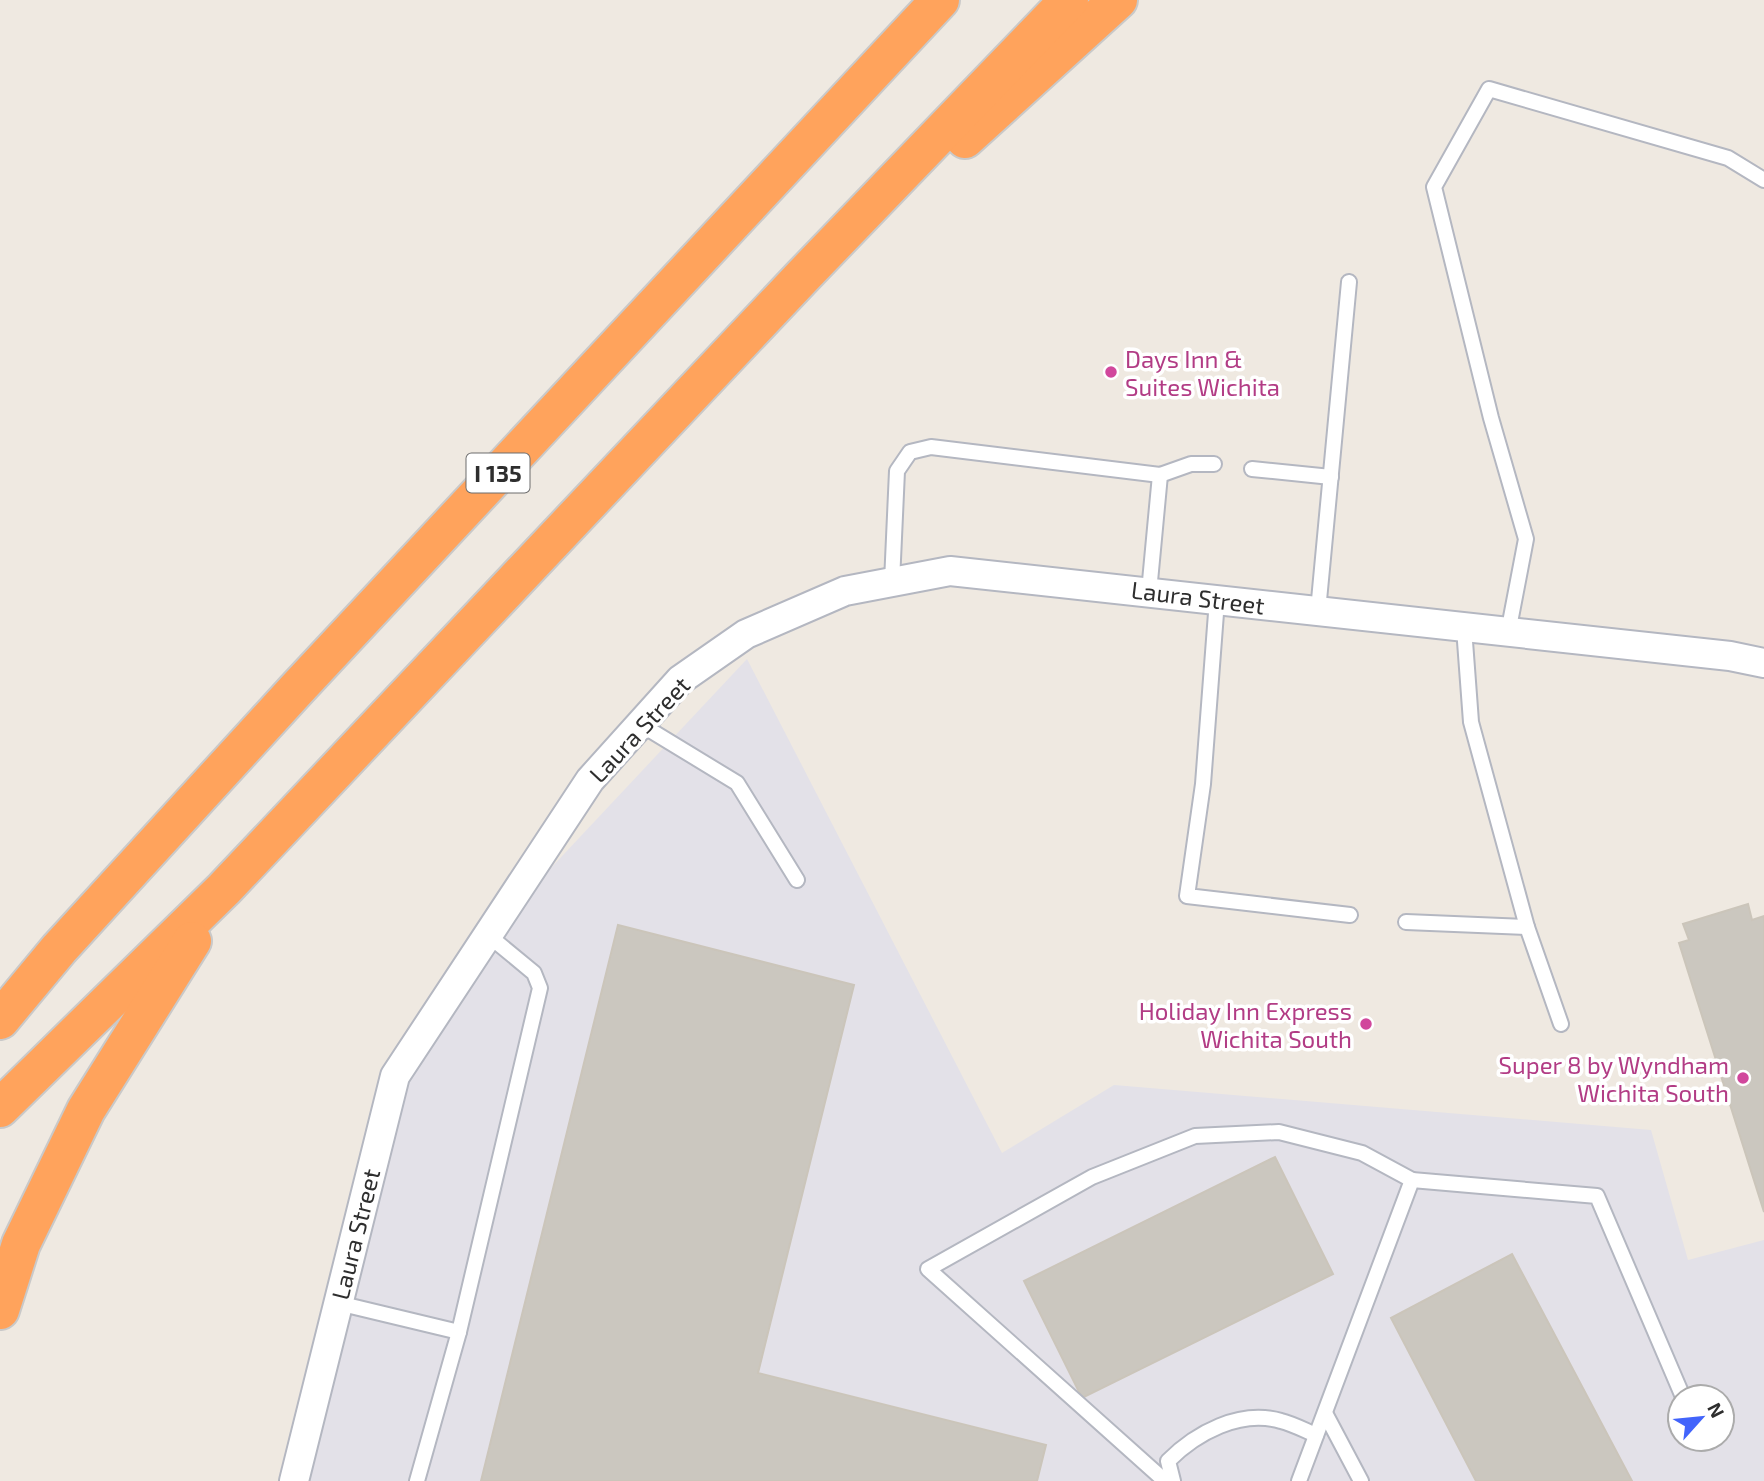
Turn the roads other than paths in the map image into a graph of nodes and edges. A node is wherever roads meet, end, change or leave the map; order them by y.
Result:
1 (940, 0) edge
2 (1069, 0) edge
3 (1118, 0) edge
4 (1764, 180) edge
5 (803, 276) junction
6 (1349, 282) dead end
7 (1214, 464) dead end
8 (1252, 469) dead end
9 (1160, 475) junction
10 (1331, 477) junction
11 (892, 582) junction
12 (1149, 592) junction
13 (1217, 600) junction
14 (1318, 611) junction
15 (1464, 628) junction
16 (1508, 633) junction
17 (1764, 663) edge
18 (640, 724) junction
19 (797, 880) dead end
20 (224, 889) junction
21 (1350, 915) dead end
22 (1406, 922) dead end
23 (1527, 927) junction
24 (488, 935) junction
25 (59, 949) junction
26 (0, 1001) edge
27 (0, 1020) edge
28 (1561, 1024) dead end
29 (0, 1108) edge
30 (1412, 1180) junction
31 (338, 1303) junction
32 (0, 1310) edge
33 (459, 1332) junction
34 (1678, 1383) edge
35 (1325, 1413) junction
36 (1316, 1435) junction
37 (294, 1481) edge
38 (417, 1481) edge
39 (1165, 1481) edge
40 (1173, 1481) edge
41 (1299, 1481) edge
42 (1361, 1481) edge

1 - 25 highway, I 135
2 - 5 highway
3 - 5 highway
4 - 16 lane
5 - 20 highway
6 - 10 lane
7 - 9 lane
8 - 10 lane
9 - 11 lane
9 - 12 lane
10 - 14 lane
11 - 12 street, Laura Street
11 - 18 street, Laura Street
12 - 13 street, Laura Street
13 - 14 street, Laura Street
13 - 21 lane
14 - 15 street, Laura Street
15 - 16 street, Laura Street
15 - 23 lane
16 - 17 street, Laura Street
18 - 19 lane
18 - 24 street, Laura Street
20 - 29 highway
20 - 32 highway
22 - 23 lane
23 - 28 lane
24 - 31 street, Laura Street
24 - 33 lane
25 - 26 highway
25 - 27 highway
30 - 34 lane
30 - 35 lane
30 - 39 lane
31 - 33 lane
31 - 37 street, Laura Street
33 - 38 lane
35 - 36 lane
35 - 42 lane
36 - 40 lane
36 - 41 lane

